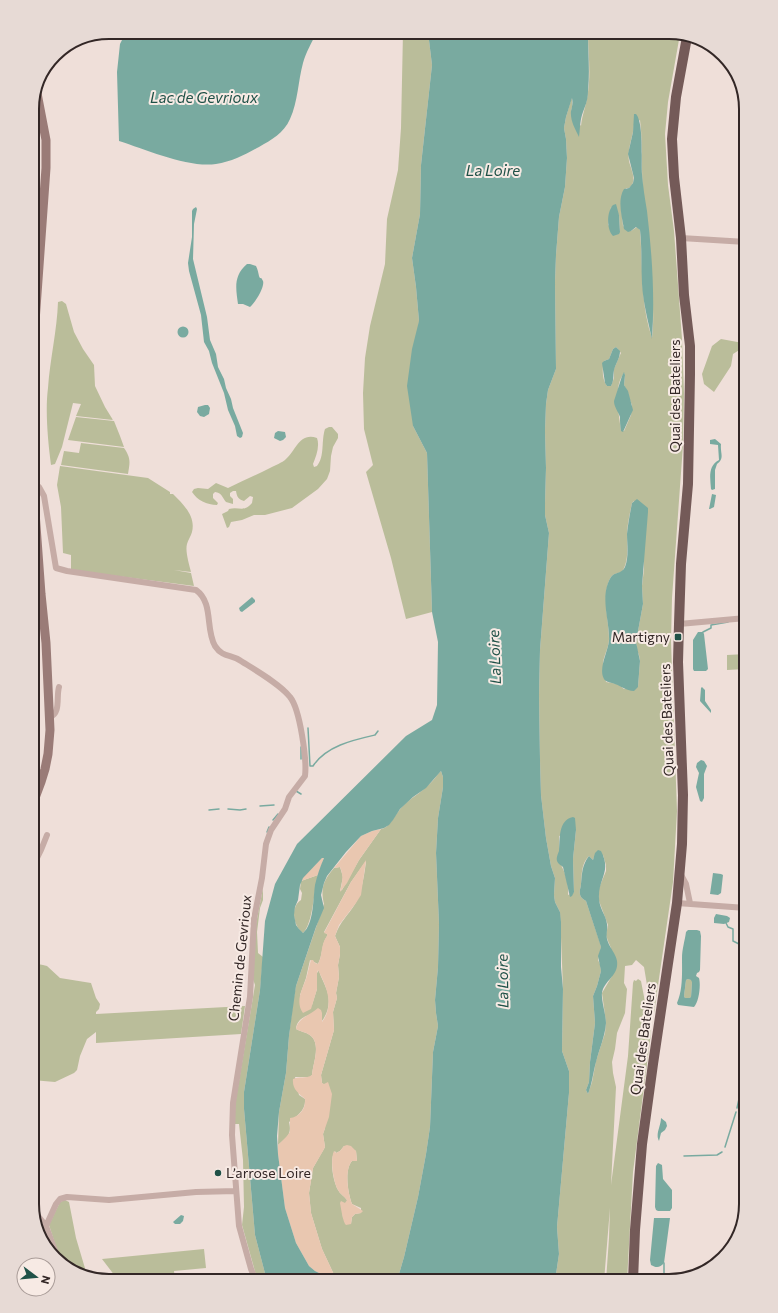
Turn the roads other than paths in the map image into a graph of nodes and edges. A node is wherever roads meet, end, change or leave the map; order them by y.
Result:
1 (686, 41) edge
2 (39, 104) edge
3 (681, 238) junction
4 (739, 242) edge
5 (39, 248) edge
6 (39, 486) edge
7 (39, 572) edge
8 (739, 619) edge
9 (679, 624) junction
10 (59, 687) dead end
11 (50, 717) junction
12 (39, 787) edge
13 (47, 835) dead end
14 (39, 854) edge
15 (680, 873) junction
16 (677, 903) junction
17 (690, 903) junction
18 (739, 907) edge
19 (236, 1191) junction
20 (40, 1217) edge
21 (46, 1226) junction
22 (53, 1246) edge
23 (253, 1274) edge
24 (633, 1274) edge

1 - 3 main road, Quai des Bateliers
2 - 5 street
3 - 4 street
3 - 9 main road, Quai des Bateliers
6 - 19 street, Chemin de Gevrioux
7 - 11 street
8 - 9 street
9 - 15 main road, Quai des Bateliers
10 - 11 street
11 - 12 street
13 - 14 street
15 - 16 main road, Quai des Bateliers
15 - 17 street
16 - 17 street
16 - 24 main road, Quai des Bateliers
17 - 18 street
19 - 21 street
19 - 23 street, Chemin de Gevrioux
20 - 21 street
21 - 22 street

